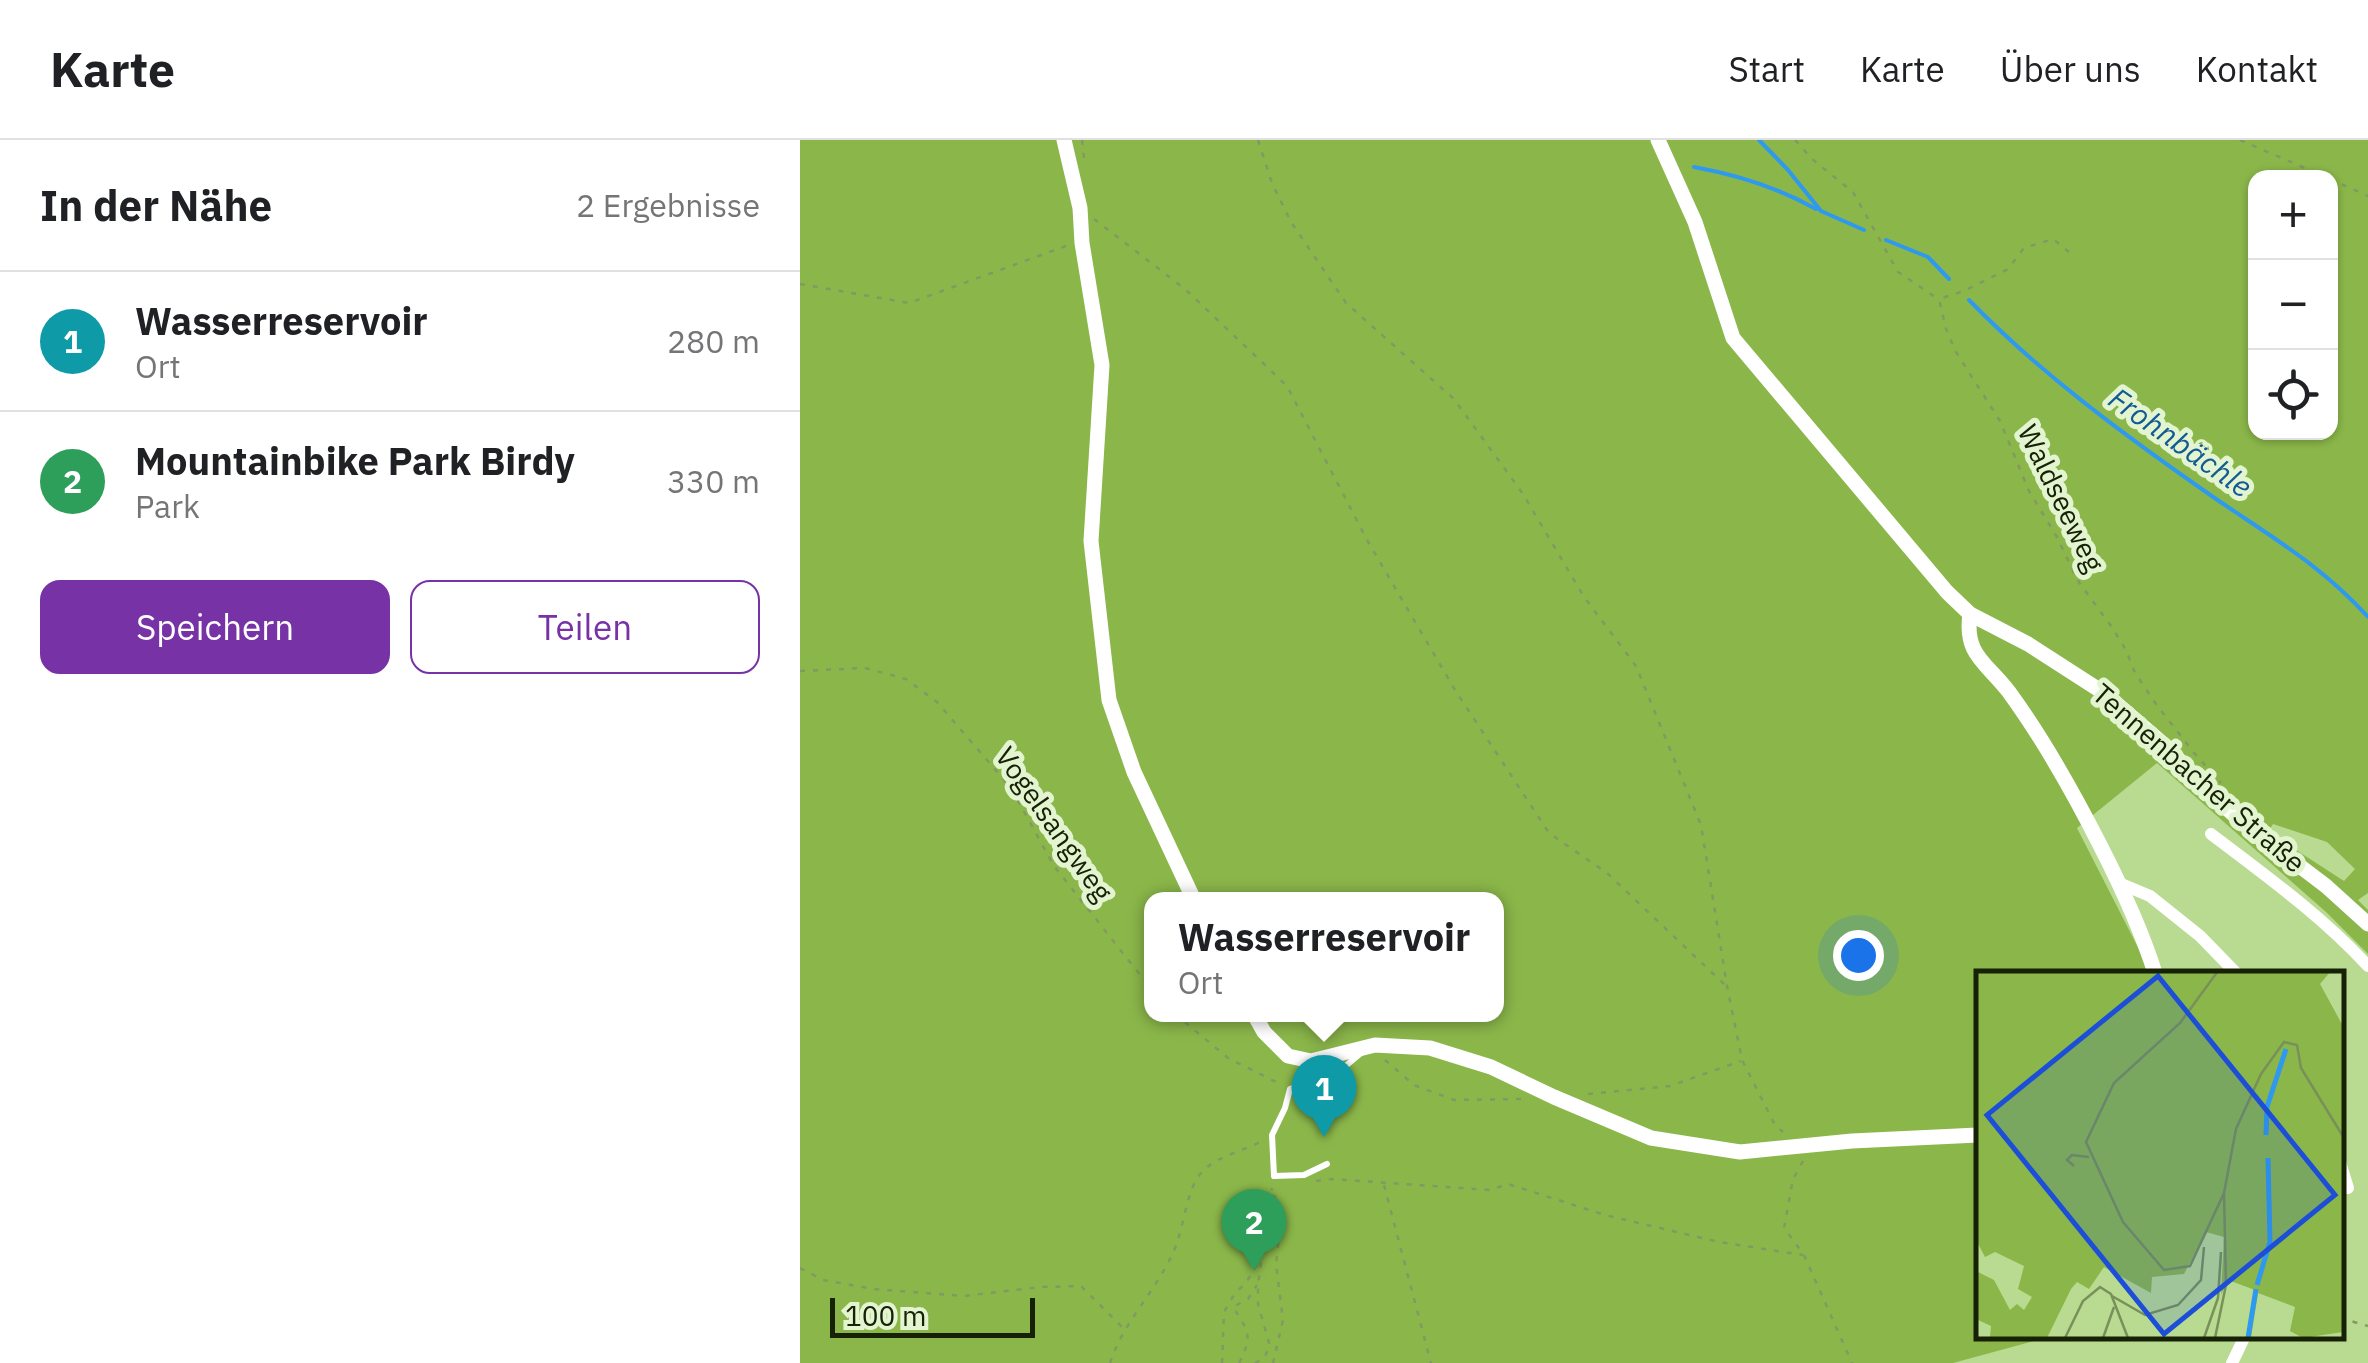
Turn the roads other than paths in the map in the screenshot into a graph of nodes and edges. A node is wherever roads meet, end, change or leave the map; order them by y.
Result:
1 (1064, 140) edge
2 (1658, 140) edge
3 (1970, 614) junction
4 (2211, 834) dead end
5 (2119, 882) junction
6 (1190, 892) edge
7 (2368, 924) edge
8 (2368, 966) edge
9 (2154, 971) edge
10 (2234, 971) edge
11 (1258, 1022) edge
12 (1369, 1046) junction
13 (1976, 1135) edge
14 (1327, 1164) dead end
15 (2343, 1172) edge
16 (2348, 1188) dead end
17 (2244, 1338) edge
18 (2232, 1363) edge

1 - 6 street
2 - 3 street
3 - 5 street
3 - 7 street, Tennenbacher Straße
4 - 8 street
5 - 9 street
5 - 10 street
11 - 12 street
12 - 13 street
12 - 14 lane
15 - 16 street
17 - 18 street

